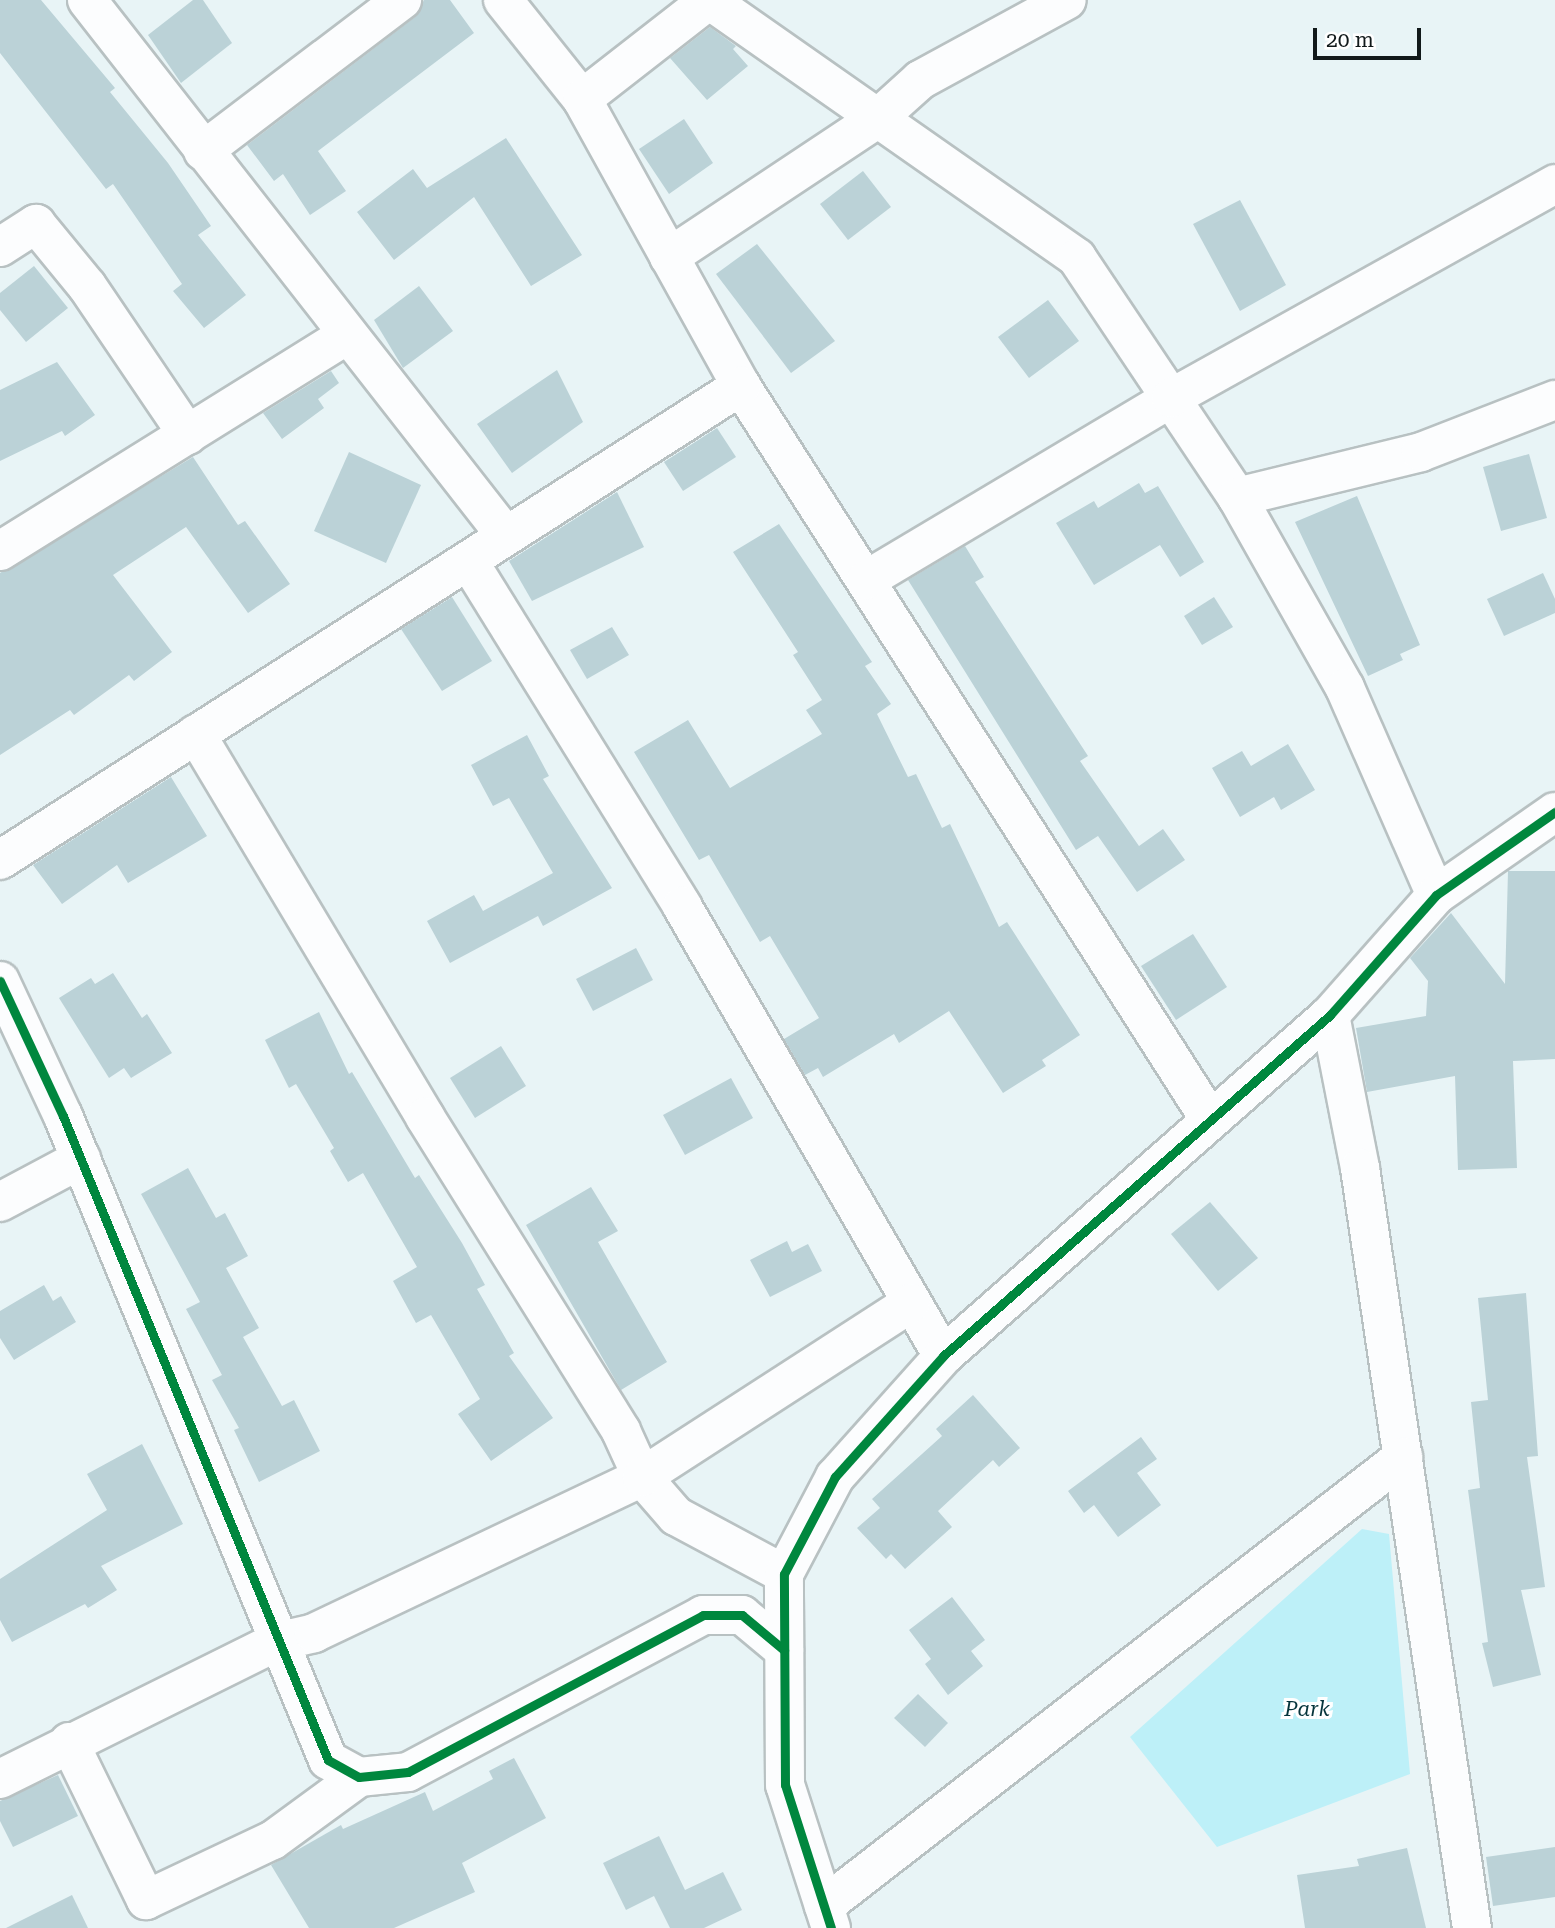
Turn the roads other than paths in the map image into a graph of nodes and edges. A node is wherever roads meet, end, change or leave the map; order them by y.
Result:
1 (87, 0) edge
2 (402, 0) edge
3 (503, 0) edge
4 (1067, 0) edge
5 (582, 99) junction
6 (878, 118) junction
7 (203, 151) junction
8 (1555, 184) edge
9 (0, 247) edge
10 (668, 257) junction
11 (346, 336) junction
12 (741, 386) junction
13 (1171, 398) junction
14 (1555, 400) edge
15 (188, 435) junction
16 (1237, 498) junction
17 (506, 536) junction
18 (0, 551) edge
19 (469, 562) junction
20 (866, 580) junction
21 (197, 734) junction
22 (1555, 812) edge
23 (0, 860) edge
24 (1436, 895) junction
25 (0, 981) edge
26 (1330, 1016) junction
27 (1209, 1118) junction
28 (81, 1159) junction
29 (0, 1202) edge
30 (911, 1303) junction
31 (943, 1356) junction
32 (1403, 1457) junction
33 (642, 1477) junction
34 (784, 1574) junction
35 (276, 1642) junction
36 (785, 1650) junction
37 (69, 1742) junction
38 (359, 1777) junction
39 (0, 1779) edge
40 (828, 1917) edge
41 (1472, 1928) edge

1 - 7 street
2 - 7 street
3 - 5 street
4 - 6 street
5 - 6 street
5 - 10 street
6 - 10 street
6 - 13 street
7 - 11 street
8 - 13 street
9 - 15 street
10 - 12 street
11 - 15 street
11 - 17 street
12 - 17 street
12 - 20 street
13 - 16 street
13 - 20 street
14 - 16 street
15 - 18 street
16 - 24 street
17 - 19 street
19 - 21 street
19 - 30 street
20 - 27 street
21 - 23 street
21 - 33 street
22 - 24 street
24 - 26 street
25 - 28 street
26 - 27 street
26 - 32 street
27 - 31 street
28 - 29 street
28 - 35 street
30 - 31 street
30 - 33 street
31 - 34 street
32 - 40 street
32 - 41 street
33 - 34 street
33 - 35 street
34 - 36 street
35 - 37 street
35 - 38 street
36 - 38 street
36 - 40 street
37 - 38 street
37 - 39 street

